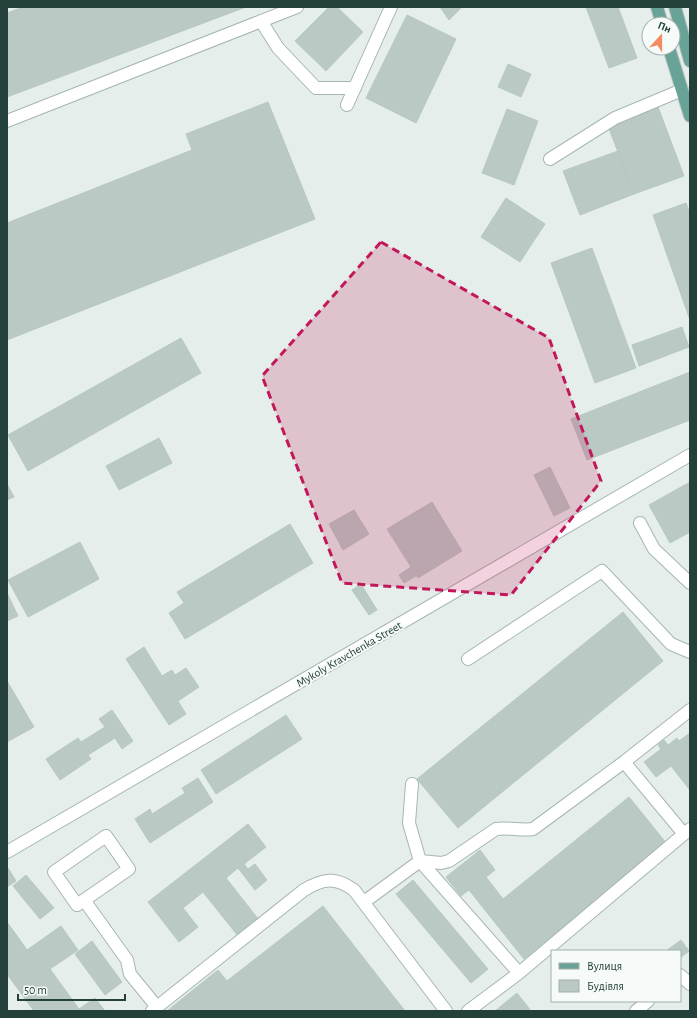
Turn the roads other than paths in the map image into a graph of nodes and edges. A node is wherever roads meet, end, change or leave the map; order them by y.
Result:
1 (297, 7) edge
2 (391, 7) edge
3 (675, 7) edge
4 (261, 21) junction
5 (672, 56) edge
6 (690, 61) edge
7 (355, 88) junction
8 (682, 90) junction
9 (347, 105) dead end
10 (690, 116) edge
11 (7, 120) edge
12 (550, 159) dead end
13 (690, 455) edge
14 (640, 523) dead end
15 (690, 583) edge
16 (690, 652) edge
17 (468, 659) dead end
18 (690, 710) edge
19 (624, 762) junction
20 (412, 784) dead end
21 (687, 831) edge
22 (7, 852) edge
23 (420, 861) junction
24 (84, 900) junction
25 (364, 902) junction
26 (519, 973) junction
27 (681, 975) edge
28 (690, 984) edge
29 (647, 1002) edge
30 (154, 1009) edge
31 (446, 1011) edge
32 (468, 1011) edge
33 (636, 1011) edge

1 - 4 street
2 - 7 street
3 - 6 main road
4 - 7 street
4 - 11 street
5 - 8 main road
7 - 9 street
8 - 10 main road
8 - 12 street
13 - 22 street, Mykoly Kravchenka Street
14 - 15 street
16 - 17 street
18 - 19 street
19 - 21 street
19 - 23 street
20 - 23 street
21 - 26 street
23 - 25 street
23 - 26 street
24 - 24 street
24 - 30 street
25 - 30 street
25 - 31 street
26 - 32 street
27 - 28 street
29 - 33 street

